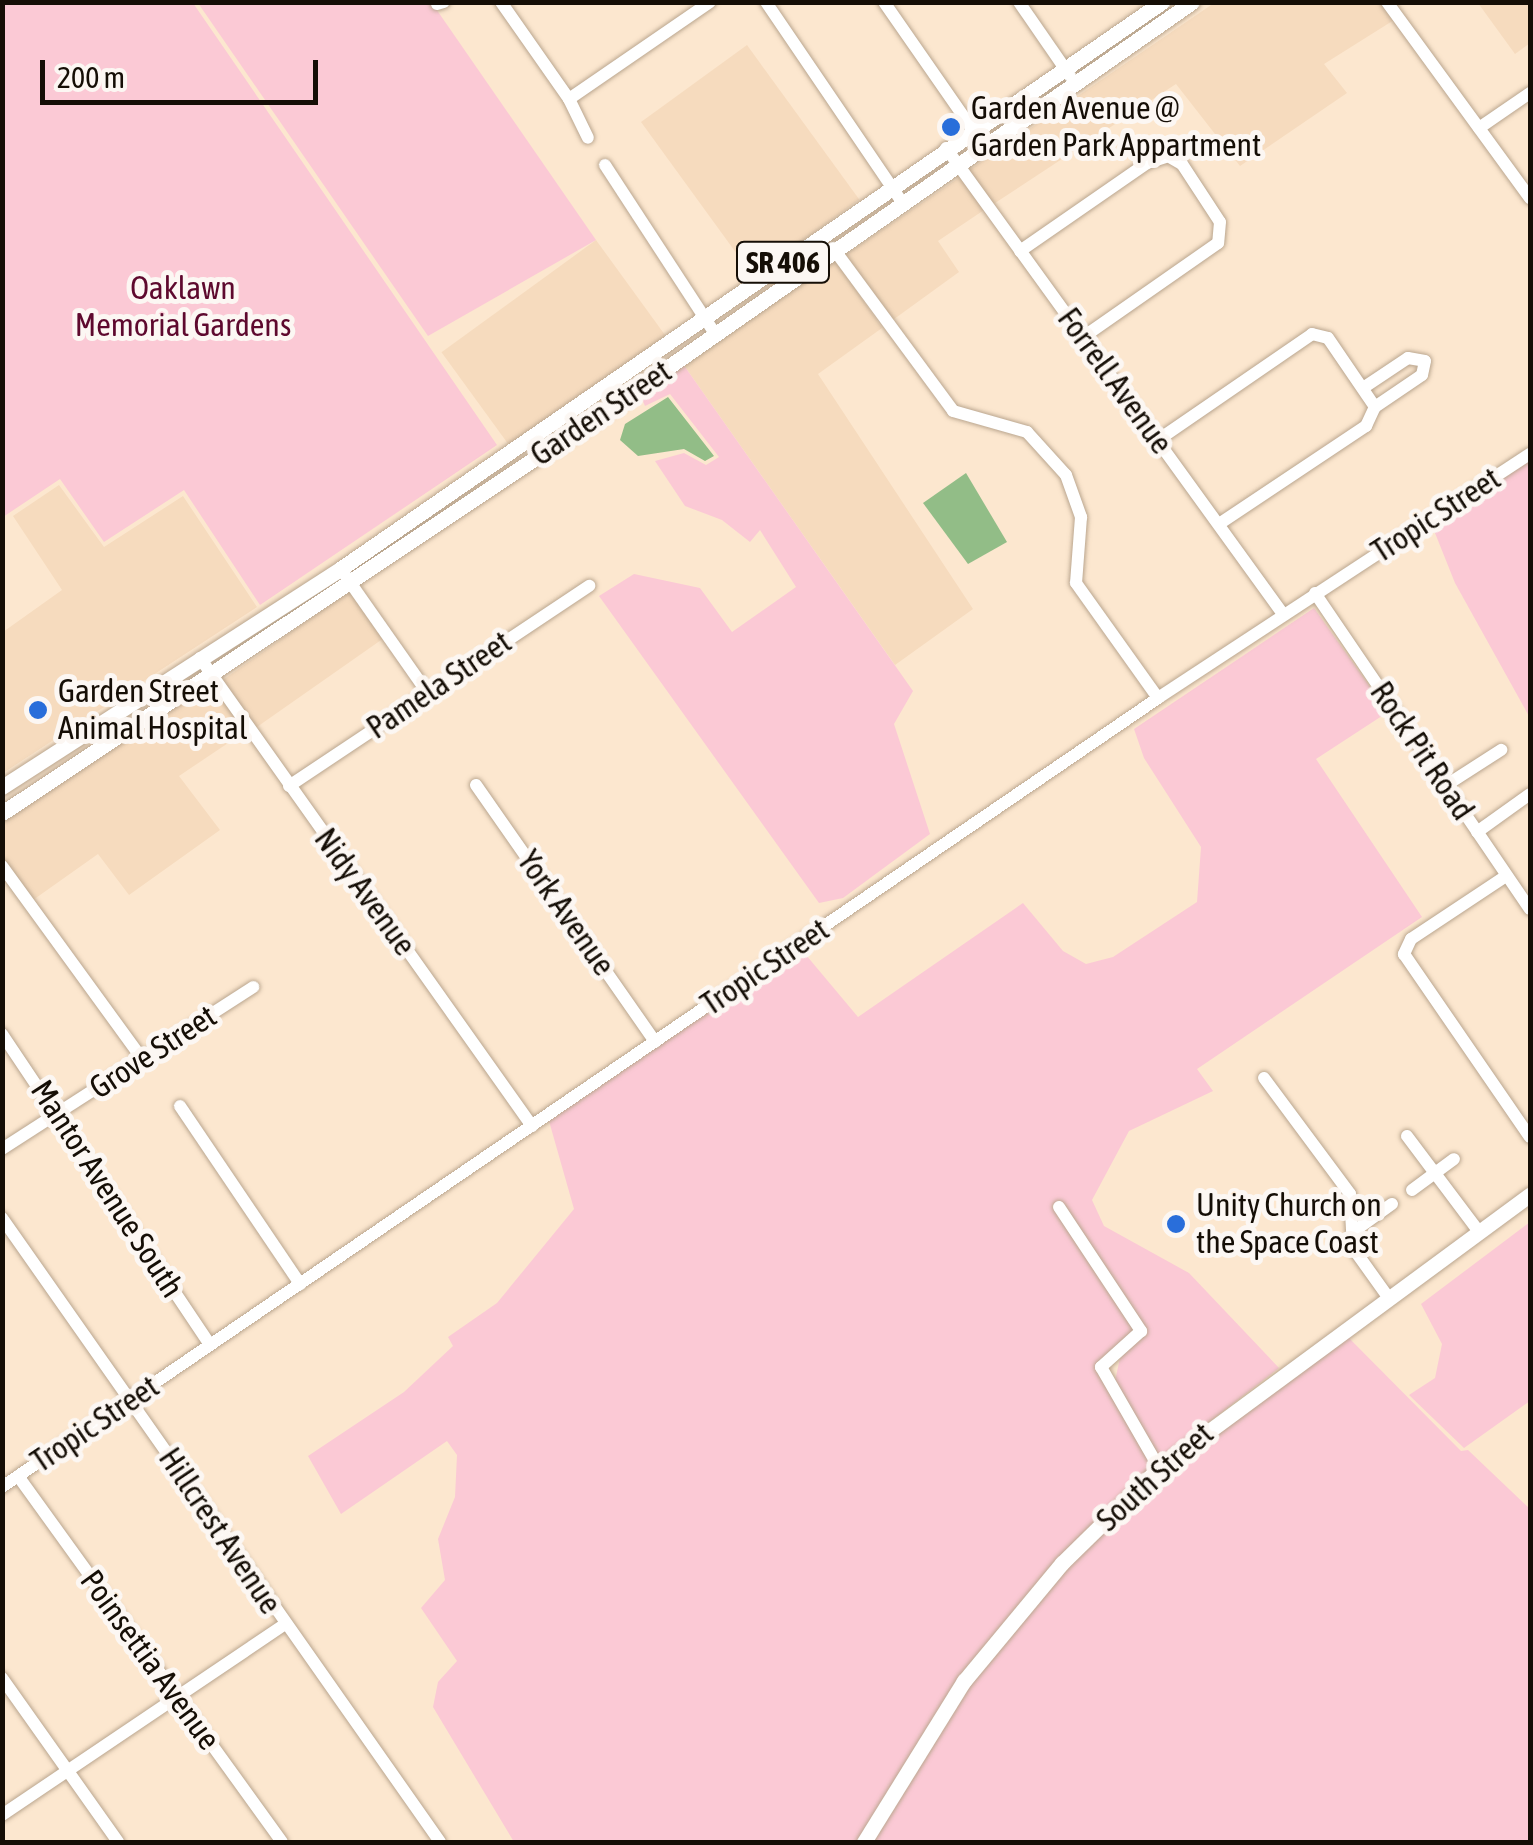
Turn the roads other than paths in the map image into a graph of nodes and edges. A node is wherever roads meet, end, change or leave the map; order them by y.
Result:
1 (501, 2) edge
2 (710, 2) edge
3 (766, 2) edge
4 (884, 2) edge
5 (1019, 2) edge
6 (1162, 2) edge
7 (1192, 2) edge
8 (1387, 2) edge
9 (1069, 76) junction
10 (1530, 93) edge
11 (569, 99) junction
12 (1479, 128) junction
13 (974, 130) junction
14 (588, 138) dead end
15 (951, 155) junction
16 (604, 165) dead end
17 (890, 185) junction
18 (1530, 198) edge
19 (901, 201) junction
20 (833, 248) junction
21 (1020, 251) junction
22 (706, 320) junction
23 (716, 335) junction
24 (1082, 338) junction
25 (1362, 388) junction
26 (578, 407) junction
27 (1375, 407) junction
28 (588, 423) junction
29 (1158, 440) junction
30 (1530, 454) edge
31 (435, 504) junction
32 (446, 520) junction
33 (1219, 524) junction
34 (340, 569) junction
35 (350, 584) junction
36 (589, 586) dead end
37 (1316, 593) junction
38 (273, 610) junction
39 (1284, 614) junction
40 (284, 627) junction
41 (200, 658) junction
42 (212, 674) junction
43 (426, 692) junction
44 (1158, 698) junction
45 (1502, 750) dead end
46 (42, 760) junction
47 (61, 774) junction
48 (476, 784) dead end
49 (290, 786) junction
50 (1445, 786) junction
51 (2, 787) edge
52 (1530, 794) edge
53 (2, 813) edge
54 (1477, 832) junction
55 (2, 866) edge
56 (1506, 876) junction
57 (1530, 909) edge
58 (253, 987) dead end
59 (2, 1034) edge
60 (656, 1042) junction
61 (142, 1059) junction
62 (1264, 1078) dead end
63 (180, 1106) dead end
64 (60, 1112) junction
65 (532, 1126) junction
66 (1407, 1136) dead end
67 (1530, 1137) edge
68 (2, 1150) edge
69 (1454, 1158) dead end
70 (1433, 1174) junction
71 (1412, 1190) dead end
72 (1530, 1194) edge
73 (1392, 1204) dead end
74 (1058, 1207) dead end
75 (2, 1218) edge
76 (1353, 1232) junction
77 (1479, 1232) junction
78 (300, 1284) junction
79 (1388, 1297) junction
80 (210, 1345) junction
81 (131, 1399) junction
82 (1159, 1468) junction
83 (18, 1476) junction
84 (2, 1487) edge
85 (284, 1626) junction
86 (2, 1678) edge
87 (176, 1697) junction
88 (70, 1770) junction
89 (2, 1816) edge
90 (118, 1842) edge
91 (282, 1842) edge
92 (440, 1842) edge
93 (864, 1842) edge

1 - 11 street
2 - 11 street
3 - 17 street
4 - 13 street
5 - 9 street
6 - 9 main road, Garden Street / SR 406
7 - 9 main road, Garden Street / SR 406
8 - 12 street
9 - 13 main road, Garden Street / SR 406
9 - 15 main road, Garden Street / SR 406
10 - 12 street
11 - 14 street
12 - 18 street
13 - 15 main road, Garden Street / SR 406
15 - 17 main road, Garden Street / SR 406
15 - 19 main road, Garden Street / SR 406
15 - 21 street, Forrell Avenue
16 - 22 street
17 - 19 street
17 - 22 main road, Garden Street / SR 406
19 - 20 main road, Garden Street / SR 406
20 - 23 main road, Garden Street / SR 406
20 - 44 street
21 - 24 street, Forrell Avenue
21 - 24 street
22 - 23 street
22 - 26 main road, Garden Street / SR 406
23 - 28 main road, Garden Street / SR 406
24 - 29 street, Forrell Avenue
25 - 27 street
25 - 27 street
25 - 29 street
26 - 28 street
26 - 31 main road, Garden Street / SR 406
27 - 33 street
28 - 32 main road, Garden Street / SR 406
29 - 33 street, Forrell Avenue
30 - 37 street, Tropic Street
31 - 32 street
31 - 34 main road, Garden Street / SR 406
32 - 35 main road, Garden Street / SR 406
33 - 39 street, Forrell Avenue
34 - 35 street
34 - 38 main road, Garden Street / SR 406
35 - 40 main road, Garden Street / SR 406
35 - 43 street
36 - 43 street, Pamela Street
37 - 39 street, Tropic Street
37 - 50 street, Rock Pit Road
38 - 40 street
38 - 41 main road, Garden Street / SR 406
39 - 44 street, Tropic Street
40 - 42 main road, Garden Street / SR 406
41 - 42 street, Nidy Avenue
41 - 46 main road, Garden Street / SR 406
42 - 47 main road, Garden Street / SR 406
42 - 49 street, Nidy Avenue
43 - 49 street, Pamela Street
44 - 60 street, Tropic Street
45 - 50 street
46 - 47 main road
46 - 51 main road, Garden Street / SR 406
47 - 53 main road, Garden Street / SR 406
48 - 60 street, York Avenue
49 - 65 street, Nidy Avenue
50 - 54 street, Rock Pit Road
52 - 54 street
54 - 56 street, Rock Pit Road
55 - 61 street
56 - 57 street, Rock Pit Road
56 - 67 street
58 - 61 street, Grove Street
59 - 64 street, Mantor Avenue South
60 - 65 street, Tropic Street
61 - 64 street, Grove Street
62 - 76 street
63 - 78 street
64 - 68 street, Grove Street
64 - 80 street, Mantor Avenue South
65 - 78 street, Tropic Street
66 - 70 street
69 - 70 street
70 - 71 street
70 - 77 street
72 - 77 main road, South Street
73 - 76 street
74 - 82 street
75 - 81 street, Hillcrest Avenue
76 - 79 street
77 - 79 main road, South Street
78 - 80 street, Tropic Street
79 - 82 main road, South Street
80 - 81 street, Tropic Street
81 - 83 street, Tropic Street
81 - 85 street, Hillcrest Avenue
82 - 93 main road, South Street
83 - 84 street, Tropic Street
83 - 87 street, Poinsettia Avenue
85 - 87 street
85 - 92 street, Hillcrest Avenue
86 - 88 street
87 - 88 street
87 - 91 street, Poinsettia Avenue
88 - 89 street
88 - 90 street

